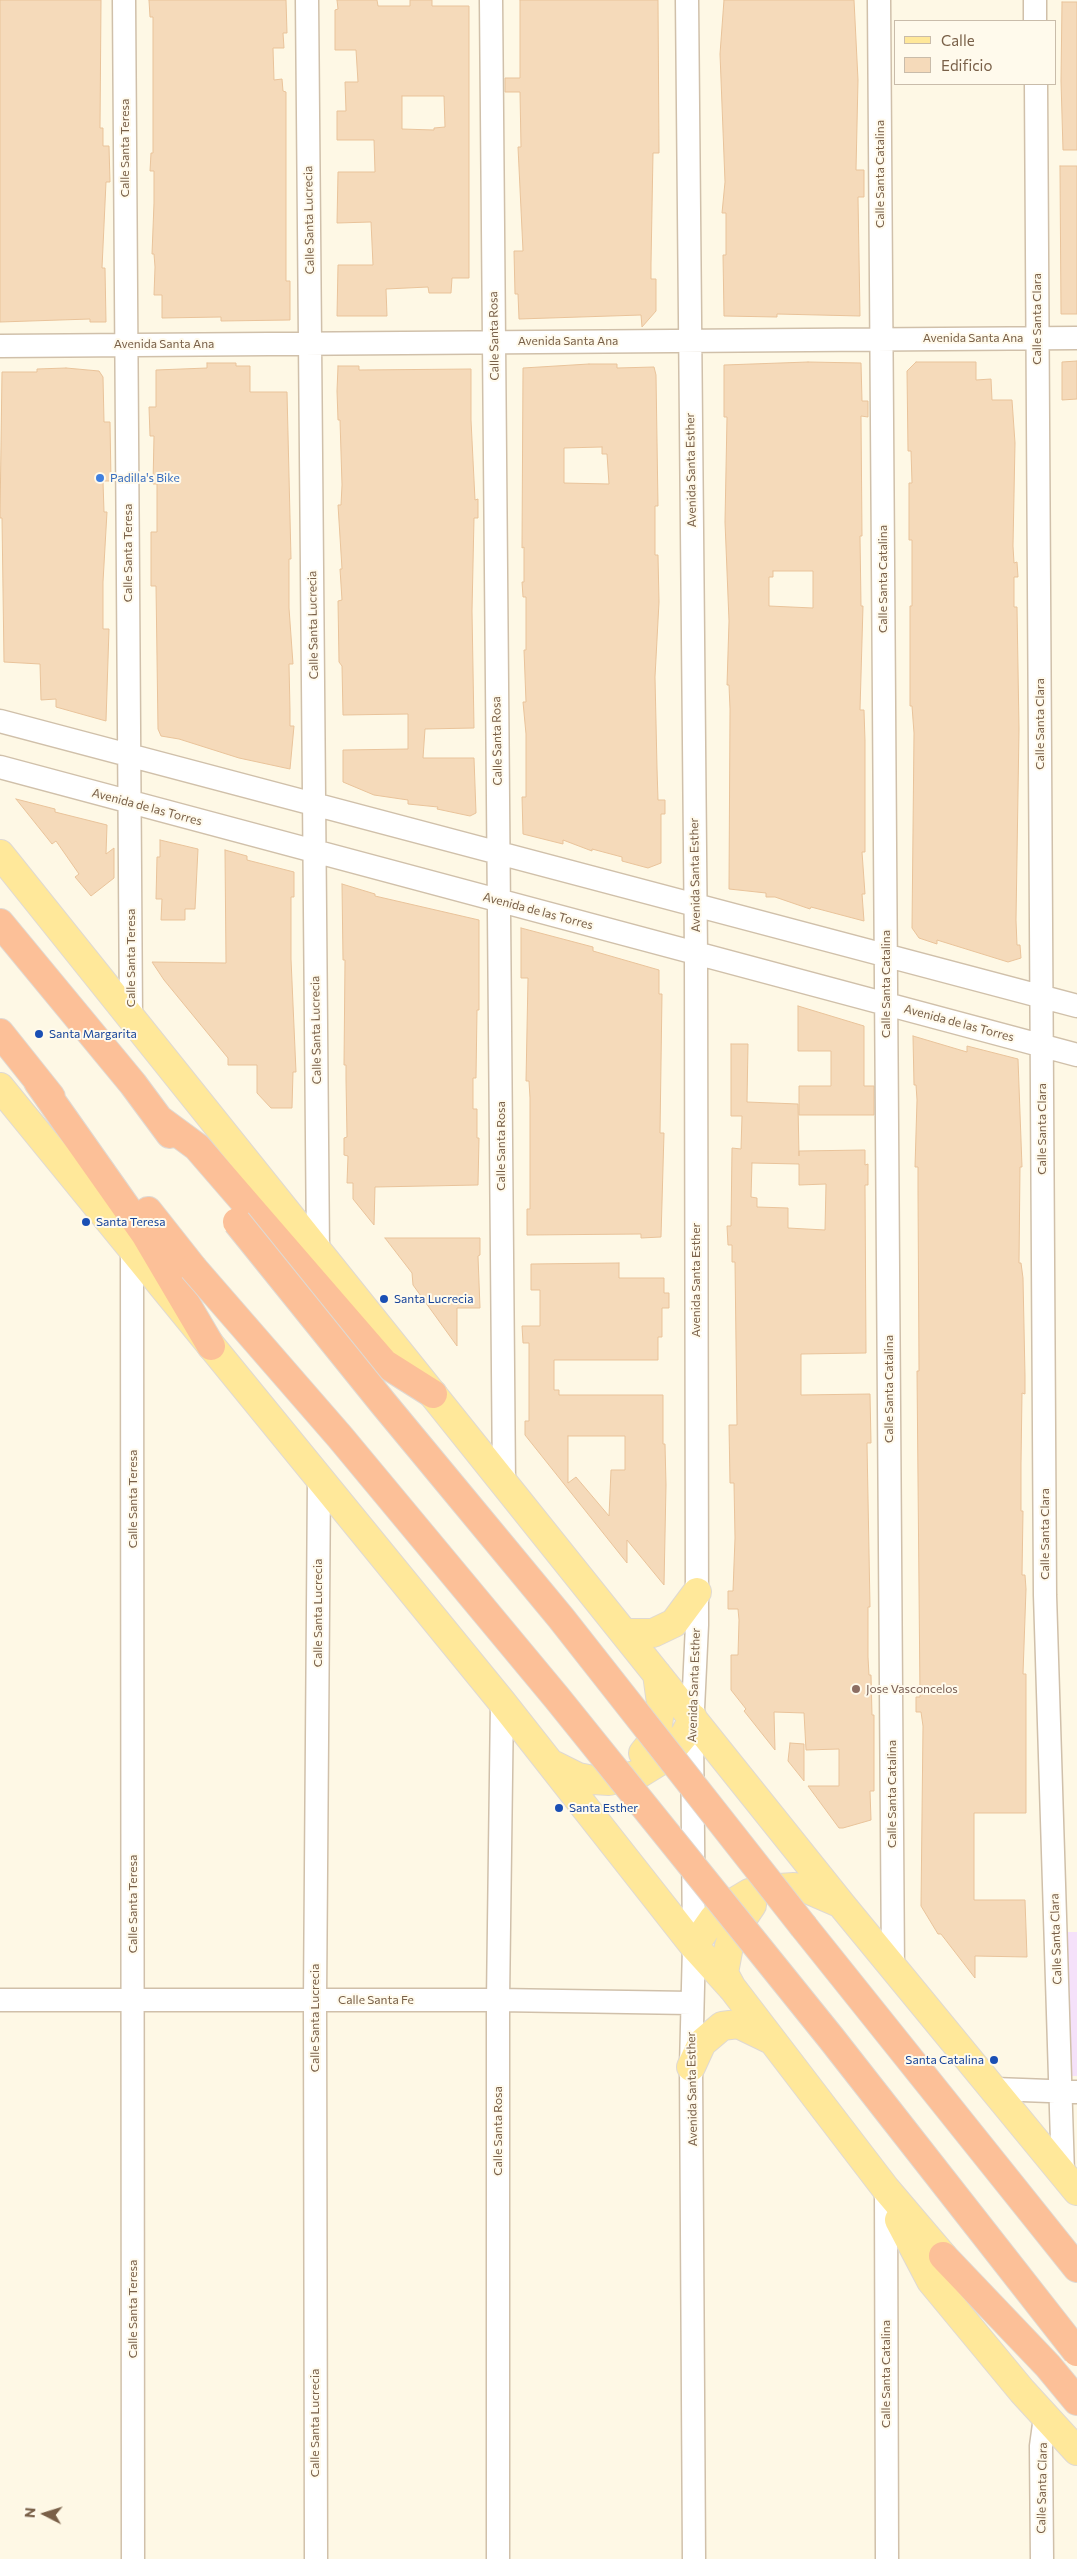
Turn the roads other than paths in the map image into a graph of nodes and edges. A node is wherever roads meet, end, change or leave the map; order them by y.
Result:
1 (124, 0) edge
2 (307, 0) edge
3 (491, 0) edge
4 (687, 0) edge
5 (879, 0) edge
6 (1035, 0) edge
7 (1036, 20) edge
8 (1036, 85) edge
9 (1038, 338) junction
10 (1077, 338) edge
11 (881, 339) junction
12 (690, 340) junction
13 (494, 342) junction
14 (310, 343) junction
15 (126, 345) junction
16 (0, 346) edge
17 (0, 721) edge
18 (129, 755) junction
19 (0, 767) edge
20 (130, 802) junction
21 (314, 804) junction
22 (315, 852) junction
23 (498, 853) junction
24 (0, 854) edge
25 (499, 900) junction
26 (696, 905) junction
27 (0, 923) edge
28 (696, 953) junction
29 (886, 956) junction
30 (1042, 996) junction
31 (886, 1003) junction
32 (1077, 1006) edge
33 (131, 1017) junction
34 (0, 1033) edge
35 (1042, 1045) junction
36 (1077, 1055) edge
37 (38, 1082) junction
38 (0, 1087) edge
39 (159, 1119) junction
40 (132, 1248) junction
41 (318, 1251) junction
42 (211, 1346) junction
43 (433, 1394) junction
44 (319, 1478) junction
45 (504, 1482) junction
46 (697, 1592) junction
47 (625, 1633) junction
48 (657, 1674) junction
49 (502, 1702) junction
50 (693, 1718) junction
51 (550, 1763) junction
52 (601, 1781) junction
53 (786, 1887) junction
54 (841, 1904) junction
55 (694, 1946) junction
56 (893, 1968) junction
57 (733, 1989) junction
58 (0, 2000) edge
59 (133, 2000) junction
60 (315, 2000) junction
61 (498, 2000) junction
62 (692, 2003) junction
63 (773, 2041) junction
64 (691, 2067) junction
65 (995, 2089) junction
66 (1069, 2092) edge
67 (1070, 2182) edge
68 (886, 2189) junction
69 (943, 2256) joint
70 (1077, 2268) edge
71 (1077, 2352) edge
72 (1077, 2401) edge
73 (1045, 2418) junction
74 (1077, 2451) edge
75 (133, 2559) edge
76 (316, 2559) edge
77 (498, 2559) edge
78 (694, 2559) edge
79 (887, 2559) edge
80 (1042, 2559) edge

1 - 15 street, Calle Santa Teresa
2 - 14 street, Calle Santa Lucrecia
3 - 13 street, Calle Santa Rosa
4 - 12 street, Avenida Santa Esther
5 - 11 street, Calle Santa Catalina
6 - 7 street
8 - 9 street, Calle Santa Clara
9 - 10 street, Avenida Santa Ana
9 - 11 street, Avenida Santa Ana
9 - 30 street, Calle Santa Clara
11 - 12 street, Avenida Santa Ana
11 - 29 street, Calle Santa Catalina
12 - 13 street, Avenida Santa Ana
12 - 26 street, Avenida Santa Esther
13 - 14 street, Avenida Santa Ana
13 - 23 street, Calle Santa Rosa
14 - 15 street, Avenida Santa Ana
14 - 21 street, Calle Santa Lucrecia
15 - 16 street, Avenida Santa Ana
15 - 18 street, Calle Santa Teresa
17 - 18 street
18 - 20 street, Calle Santa Teresa
18 - 21 street
19 - 20 street, Avenida de las Torres
20 - 22 street, Avenida de las Torres
20 - 33 street, Calle Santa Teresa
21 - 22 street, Calle Santa Lucrecia
21 - 23 street
22 - 25 street, Avenida de las Torres
22 - 41 street, Calle Santa Lucrecia
23 - 25 street, Calle Santa Rosa
23 - 26 street
24 - 33 main road
25 - 28 street, Avenida de las Torres
25 - 45 street, Calle Santa Rosa
26 - 28 street, Avenida Santa Esther
26 - 29 street
27 - 39 highway
28 - 31 street, Avenida de las Torres
28 - 46 street, Avenida Santa Esther
29 - 30 street
29 - 31 street, Calle Santa Catalina
30 - 32 street
30 - 35 street, Calle Santa Clara
31 - 35 street, Avenida de las Torres
31 - 56 street, Calle Santa Catalina
33 - 41 main road
34 - 37 highway
35 - 36 street, Avenida de las Torres
35 - 66 street, Calle Santa Clara
37 - 42 highway
37 - 71 highway, bridge
38 - 40 main road
39 - 43 highway
39 - 70 highway, bridge
40 - 42 main road
40 - 59 street, Calle Santa Teresa
41 - 43 main road
42 - 44 main road
43 - 45 main road
44 - 49 main road
44 - 60 street, Calle Santa Lucrecia
45 - 47 main road
46 - 47 main road
46 - 50 street, Avenida Santa Esther
47 - 48 main road
48 - 50 main road
48 - 52 main road
49 - 51 main road
49 - 61 street, Calle Santa Rosa
50 - 52 main road
50 - 54 main road
50 - 55 street, Avenida Santa Esther
51 - 52 main road
51 - 55 main road
53 - 54 main road
53 - 55 main road
53 - 57 main road
54 - 56 main road
55 - 57 main road
55 - 62 street, Avenida Santa Esther
56 - 65 main road
57 - 63 main road
58 - 59 street, Calle Santa Fe
59 - 60 street, Calle Santa Fe
59 - 75 street, Calle Santa Teresa
60 - 61 street, Calle Santa Fe
60 - 76 street, Calle Santa Lucrecia
61 - 62 street, Calle Santa Fe
61 - 77 street, Calle Santa Rosa
62 - 64 street, Avenida Santa Esther
63 - 64 main road
63 - 68 main road
64 - 78 street, Avenida Santa Esther
65 - 66 street
65 - 67 main road
66 - 67 street, Calle Santa Clara
68 - 69 main road
68 - 73 main road
68 - 79 street, Calle Santa Catalina
69 - 72 highway
73 - 74 main road
73 - 80 street, Calle Santa Clara

